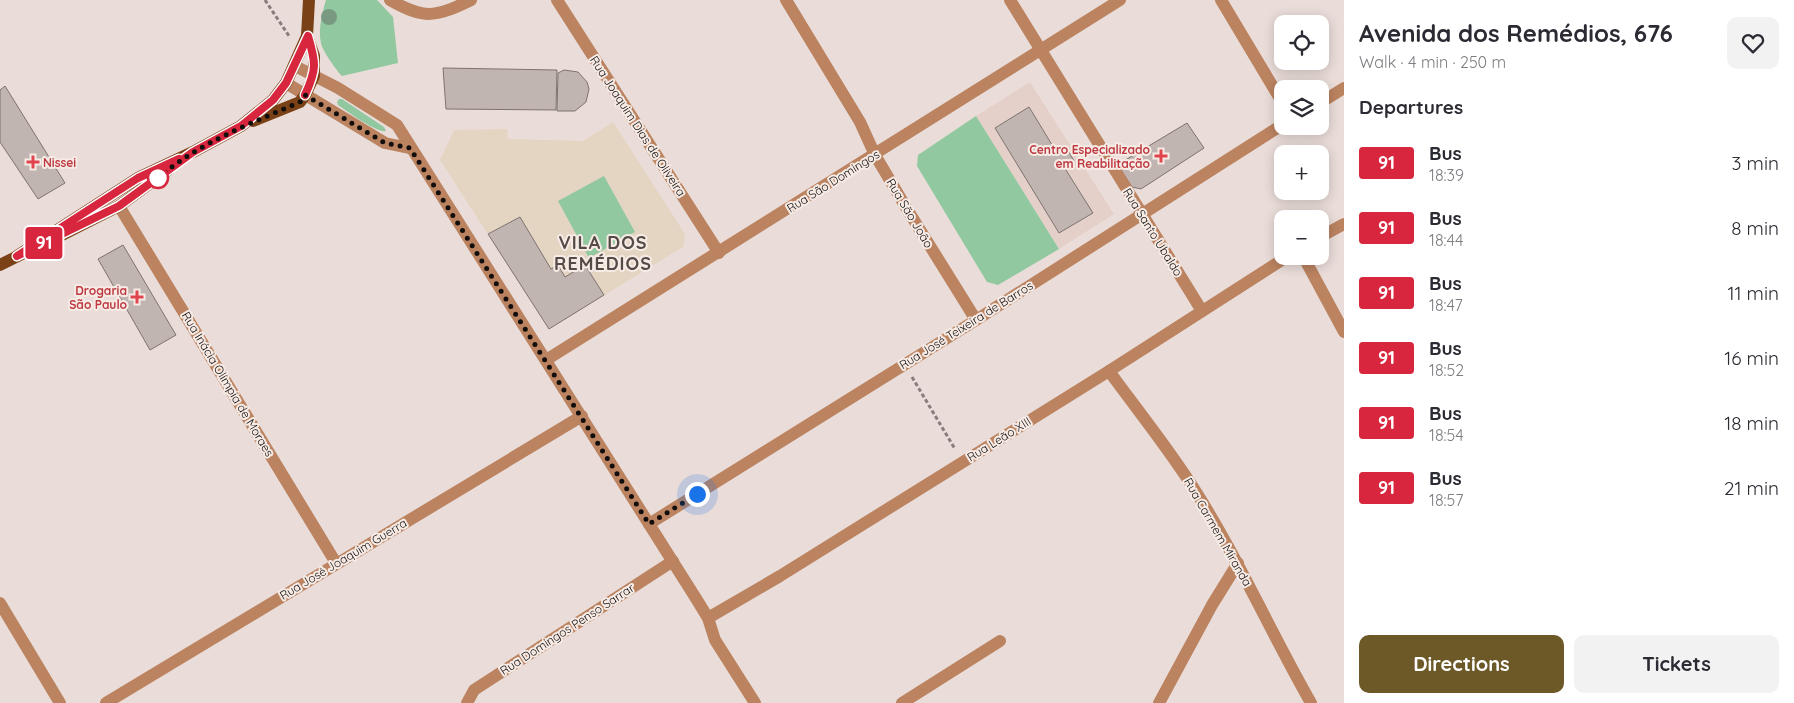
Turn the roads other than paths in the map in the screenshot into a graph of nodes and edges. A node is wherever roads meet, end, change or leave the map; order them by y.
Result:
1 (309, 0) edge
2 (390, 0) edge
3 (471, 0) edge
4 (557, 0) edge
5 (786, 0) edge
6 (1010, 0) edge
7 (1120, 0) edge
8 (1221, 0) edge
9 (308, 36) junction
10 (1041, 50) junction
11 (295, 66) junction
12 (314, 76) junction
13 (286, 83) junction
14 (1344, 88) edge
15 (1274, 89) edge
16 (305, 95) junction
17 (1329, 97) edge
18 (241, 126) junction
19 (1274, 130) edge
20 (410, 148) junction
21 (193, 152) junction
22 (875, 155) junction
23 (119, 206) junction
24 (1142, 214) junction
25 (1344, 224) edge
26 (1329, 232) edge
27 (719, 252) junction
28 (17, 256) junction
29 (0, 265) edge
30 (1274, 265) edge
31 (1308, 265) edge
32 (1202, 311) junction
33 (976, 320) junction
34 (1344, 332) edge
35 (546, 360) junction
36 (1108, 371) junction
37 (582, 416) junction
38 (649, 524) junction
39 (673, 561) junction
40 (336, 563) junction
41 (1238, 563) junction
42 (0, 603) edge
43 (708, 618) junction
44 (1000, 641) dead end
45 (60, 703) edge
46 (106, 703) edge
47 (467, 703) edge
48 (755, 703) edge
49 (902, 703) edge
50 (1159, 703) edge
51 (1311, 703) edge

1 - 9 main road
2 - 3 street
4 - 27 street, Rua Joaquim Dias de Oliveira
5 - 22 street, Rua São João
6 - 10 street, Rua Santo Ubaldo
7 - 10 street, Rua São Domingos
8 - 15 street
9 - 11 main road
9 - 12 main road
10 - 22 street, Rua São Domingos
10 - 24 street, Rua Santo Ubaldo
11 - 12 street
11 - 13 main road
12 - 16 main road
12 - 20 street
13 - 16 street
13 - 18 main road
14 - 17 street
16 - 18 main road
16 - 20 street
18 - 21 main road
19 - 24 street, Rua José Teixeira de Barros
20 - 35 street
21 - 23 main road
21 - 28 main road
22 - 27 street, Rua São Domingos
22 - 33 street, Rua São João
23 - 28 main road
23 - 40 street, Rua Inácia Olímpia de Moraes
24 - 32 street, Rua Santo Ubaldo
24 - 33 street, Rua José Teixeira de Barros
25 - 26 street
27 - 35 street, Rua São Domingos
28 - 29 main road
30 - 32 street, Rua Leão XIII
31 - 34 street
32 - 36 street, Rua Leão XIII
33 - 38 street, Rua José Teixeira de Barros
35 - 37 street
36 - 41 street, Rua Carmem Miranda
36 - 43 street, Rua Leão XIII
37 - 38 street
37 - 40 street, Rua José Joaquim Guerra
38 - 39 street
39 - 43 street
39 - 47 street, Rua Domingos Penso Sarrar
40 - 46 street, Rua José Joaquim Guerra
41 - 50 street
41 - 51 street, Rua Carmem Miranda
42 - 45 street
43 - 48 street
44 - 49 street

